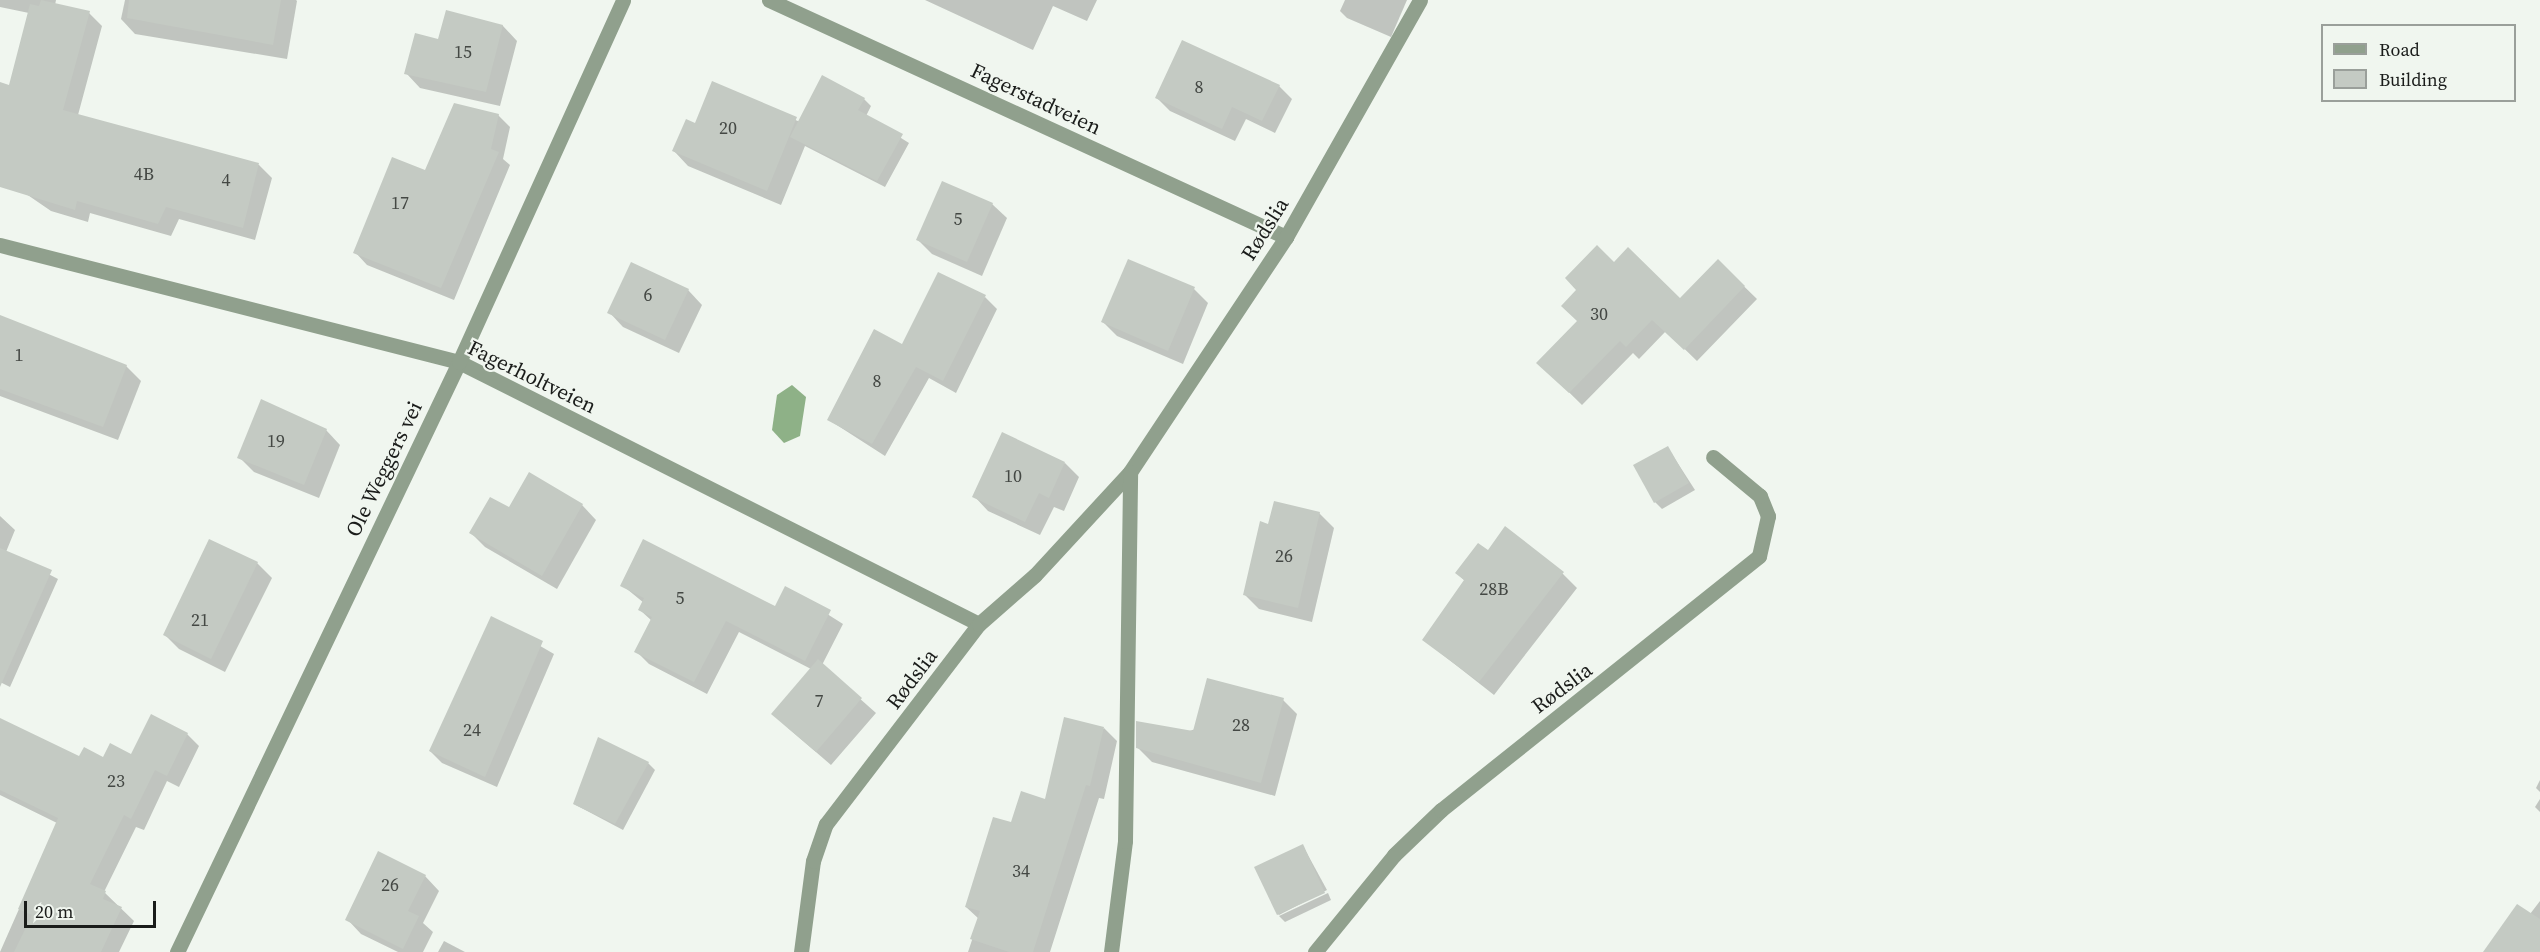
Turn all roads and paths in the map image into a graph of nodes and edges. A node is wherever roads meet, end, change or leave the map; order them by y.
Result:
1 (622, 0) edge
2 (769, 0) edge
3 (1420, 0) edge
4 (1286, 237) junction
5 (0, 245) edge
6 (459, 362) junction
7 (1713, 457) dead end
8 (1130, 472) junction
9 (979, 624) junction
10 (177, 952) edge
11 (801, 952) edge
12 (1111, 952) edge
13 (1315, 952) edge

1 - 6 street, Ole Weggers vei
2 - 4 street, Fagerstadveien
3 - 4 street, Rødslia
4 - 8 street, Rødslia
5 - 6 street, Fagerholtveien
6 - 9 street, Fagerholtveien
6 - 10 street, Ole Weggers vei
7 - 13 street, Rødslia
8 - 9 street, Rødslia
8 - 12 street
9 - 11 street, Rødslia

